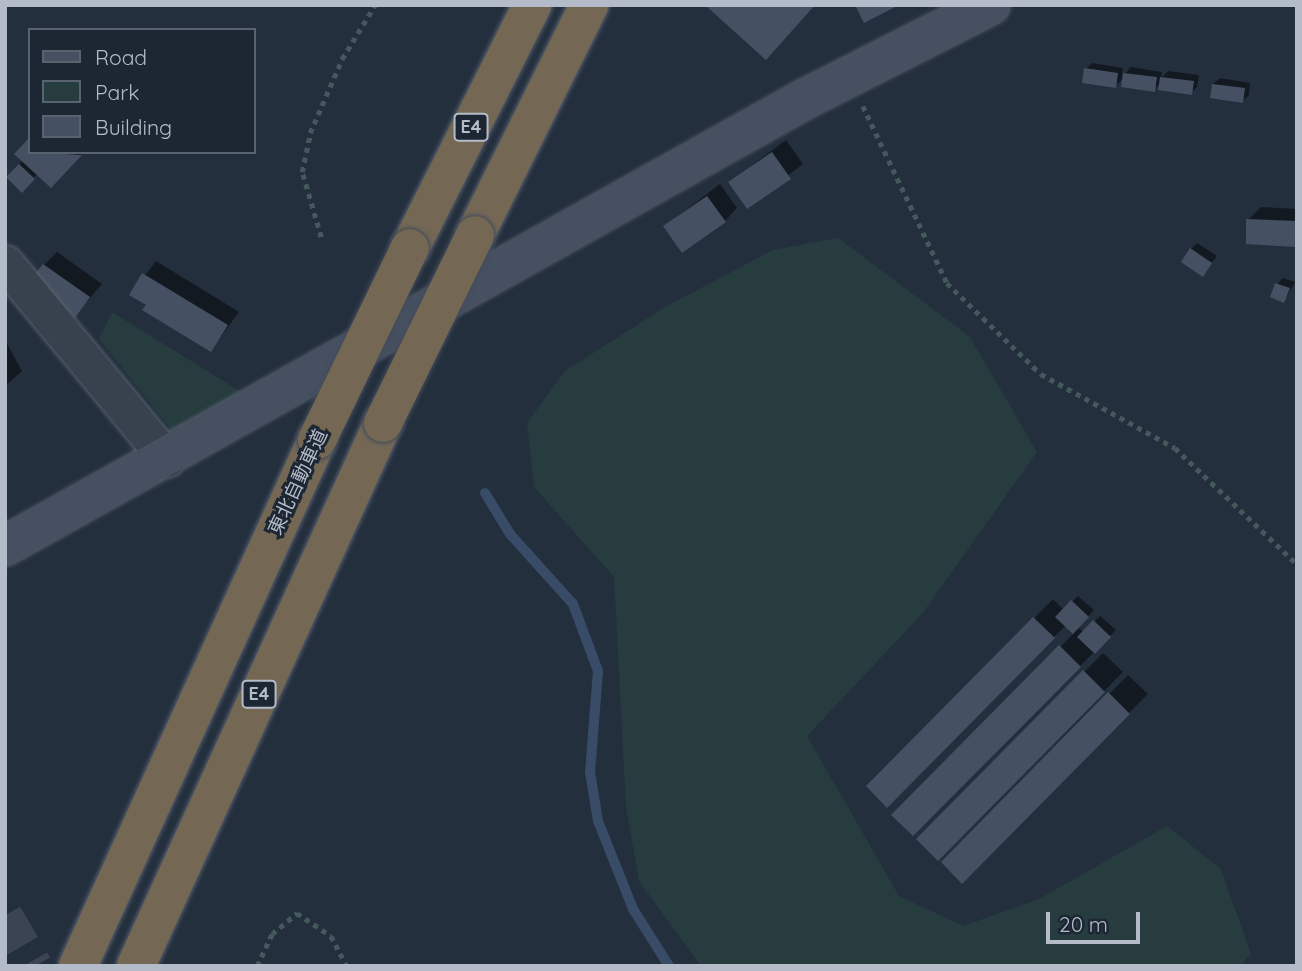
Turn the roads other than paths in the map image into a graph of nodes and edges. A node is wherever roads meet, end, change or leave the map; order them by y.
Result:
1 (532, 5) edge
2 (589, 5) edge
3 (990, 5) edge
4 (12, 285) edge
5 (167, 459) junction
6 (5, 546) edge
7 (78, 966) edge
8 (136, 966) edge

1 - 7 highway, 東北自動車道 / E4, bridge
2 - 8 highway, E4, bridge
3 - 5 street
4 - 5 street
5 - 6 street

